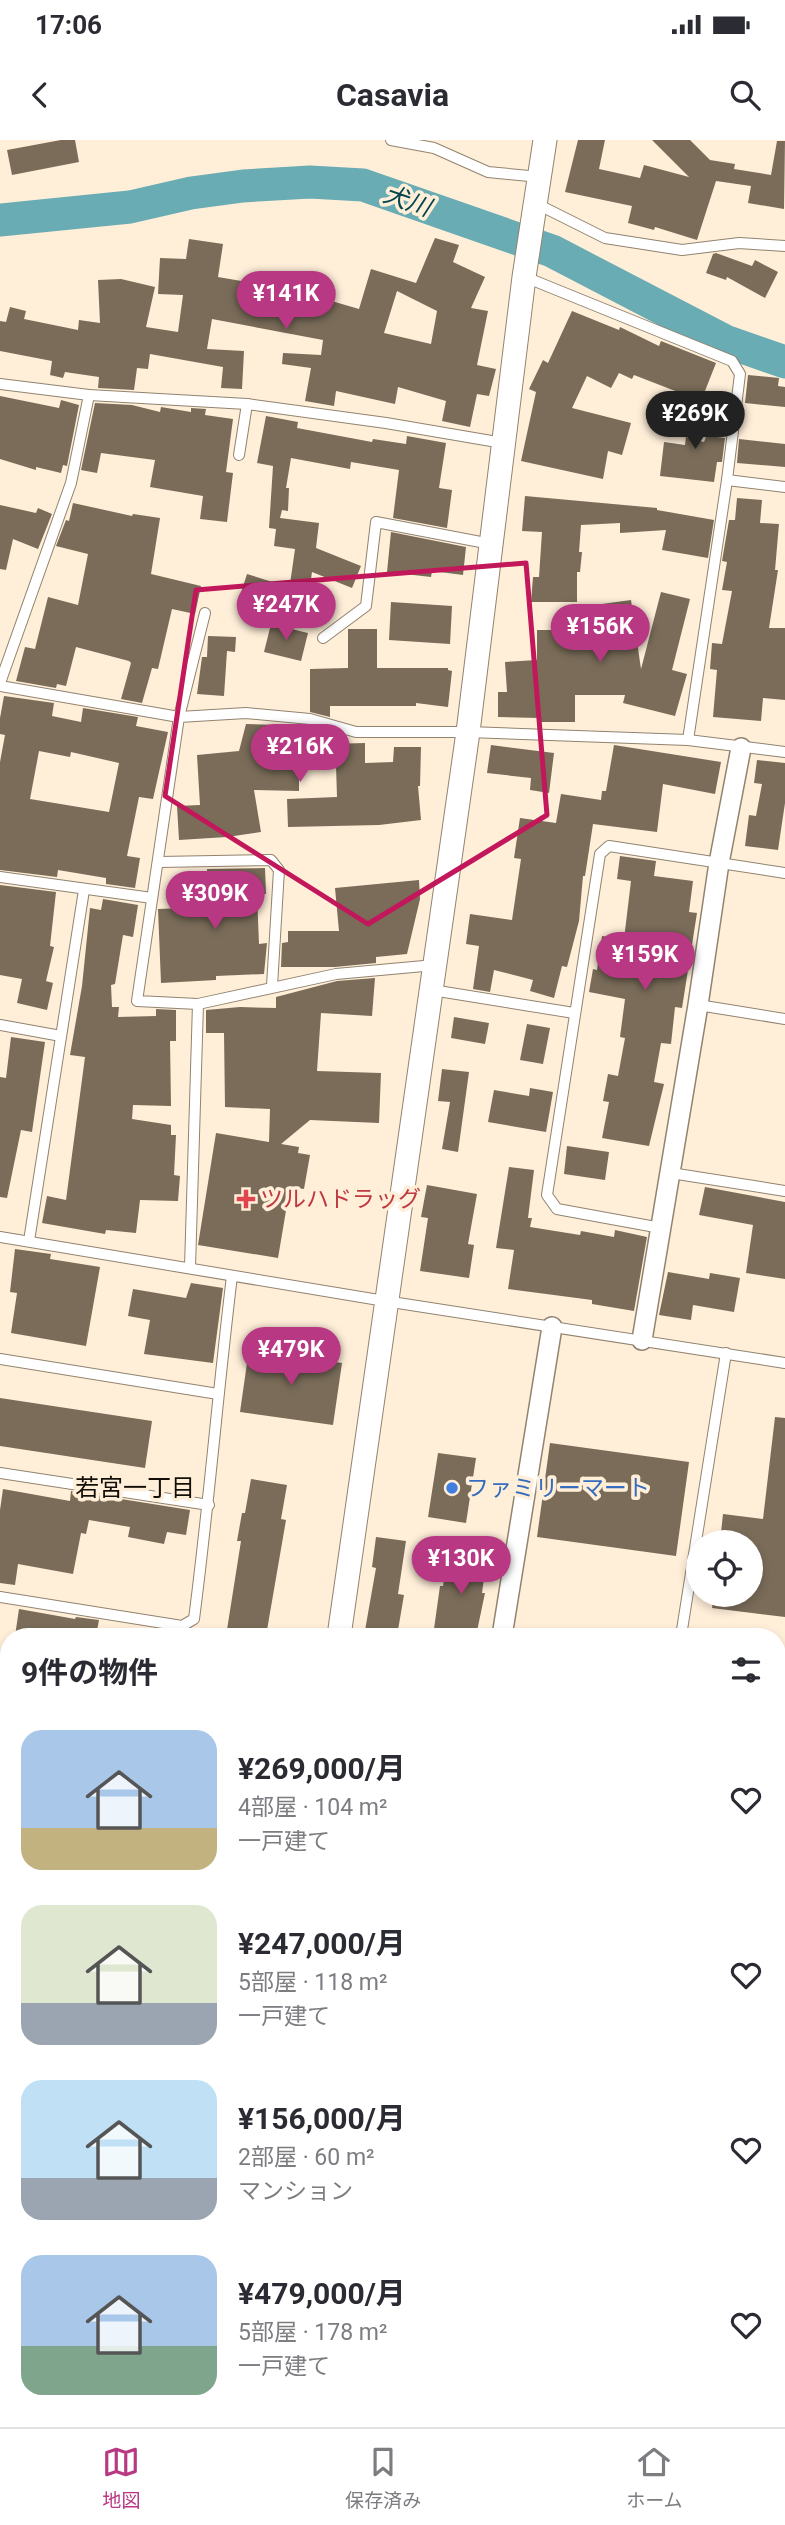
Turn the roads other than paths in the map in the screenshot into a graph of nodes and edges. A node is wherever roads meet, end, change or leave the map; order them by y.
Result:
1 (391, 140) edge
2 (545, 140) edge
3 (434, 144) edge
4 (540, 177) junction
5 (537, 204) junction
6 (785, 246) edge
7 (525, 272) junction
8 (0, 384) edge
9 (89, 395) junction
10 (247, 404) junction
11 (504, 443) junction
12 (239, 455) dead end
13 (727, 480) junction
14 (785, 487) edge
15 (491, 544) junction
16 (205, 613) dead end
17 (323, 638) dead end
18 (0, 684) edge
19 (179, 717) junction
20 (468, 732) junction
21 (688, 740) junction
22 (741, 748) junction
23 (785, 752) edge
24 (159, 862) junction
25 (719, 863) junction
26 (785, 873) edge
27 (0, 877) edge
28 (84, 890) junction
29 (152, 898) junction
30 (435, 965) junction
31 (272, 986) junction
32 (432, 990) junction
33 (198, 1004) junction
34 (698, 1005) junction
35 (574, 1013) junction
36 (785, 1019) edge
37 (0, 1026) edge
38 (61, 1035) junction
39 (671, 1173) junction
40 (785, 1191) edge
41 (661, 1228) junction
42 (0, 1237) edge
43 (29, 1241) junction
44 (190, 1267) junction
45 (232, 1276) junction
46 (386, 1301) junction
47 (552, 1327) junction
48 (642, 1340) junction
49 (726, 1353) junction
50 (0, 1359) edge
51 (785, 1363) edge
52 (218, 1394) junction
53 (0, 1473) edge
54 (209, 1505) junction
55 (0, 1597) edge
56 (340, 1628) edge
57 (503, 1628) edge
58 (682, 1628) edge

1 - 3 lane
2 - 4 street
3 - 4 lane
4 - 5 street
5 - 6 lane
5 - 7 street
7 - 11 street
7 - 13 lane
8 - 9 lane
9 - 10 lane
9 - 18 lane
10 - 11 lane
10 - 12 lane
11 - 15 street
13 - 14 lane
13 - 21 lane
15 - 17 lane
15 - 20 street
16 - 19 lane
18 - 19 lane
19 - 20 lane
19 - 24 lane
20 - 21 lane
20 - 30 street
21 - 22 lane
22 - 23 lane
22 - 25 street
24 - 29 lane
24 - 31 lane
25 - 26 lane
25 - 34 street
25 - 35 lane
27 - 28 lane
28 - 29 lane
28 - 38 lane
29 - 33 lane
30 - 31 lane
30 - 32 street
31 - 33 lane
32 - 35 lane
32 - 46 street
33 - 44 lane
34 - 36 lane
34 - 39 street
35 - 41 lane
37 - 38 lane
38 - 43 lane
39 - 40 lane
39 - 41 street
41 - 48 street
42 - 43 lane
43 - 44 lane
44 - 45 lane
45 - 46 lane
45 - 52 lane
46 - 47 lane
46 - 56 street
47 - 48 lane
47 - 57 street
48 - 49 lane
49 - 51 lane
49 - 58 lane
50 - 52 lane
52 - 54 lane
53 - 54 lane
54 - 55 lane

